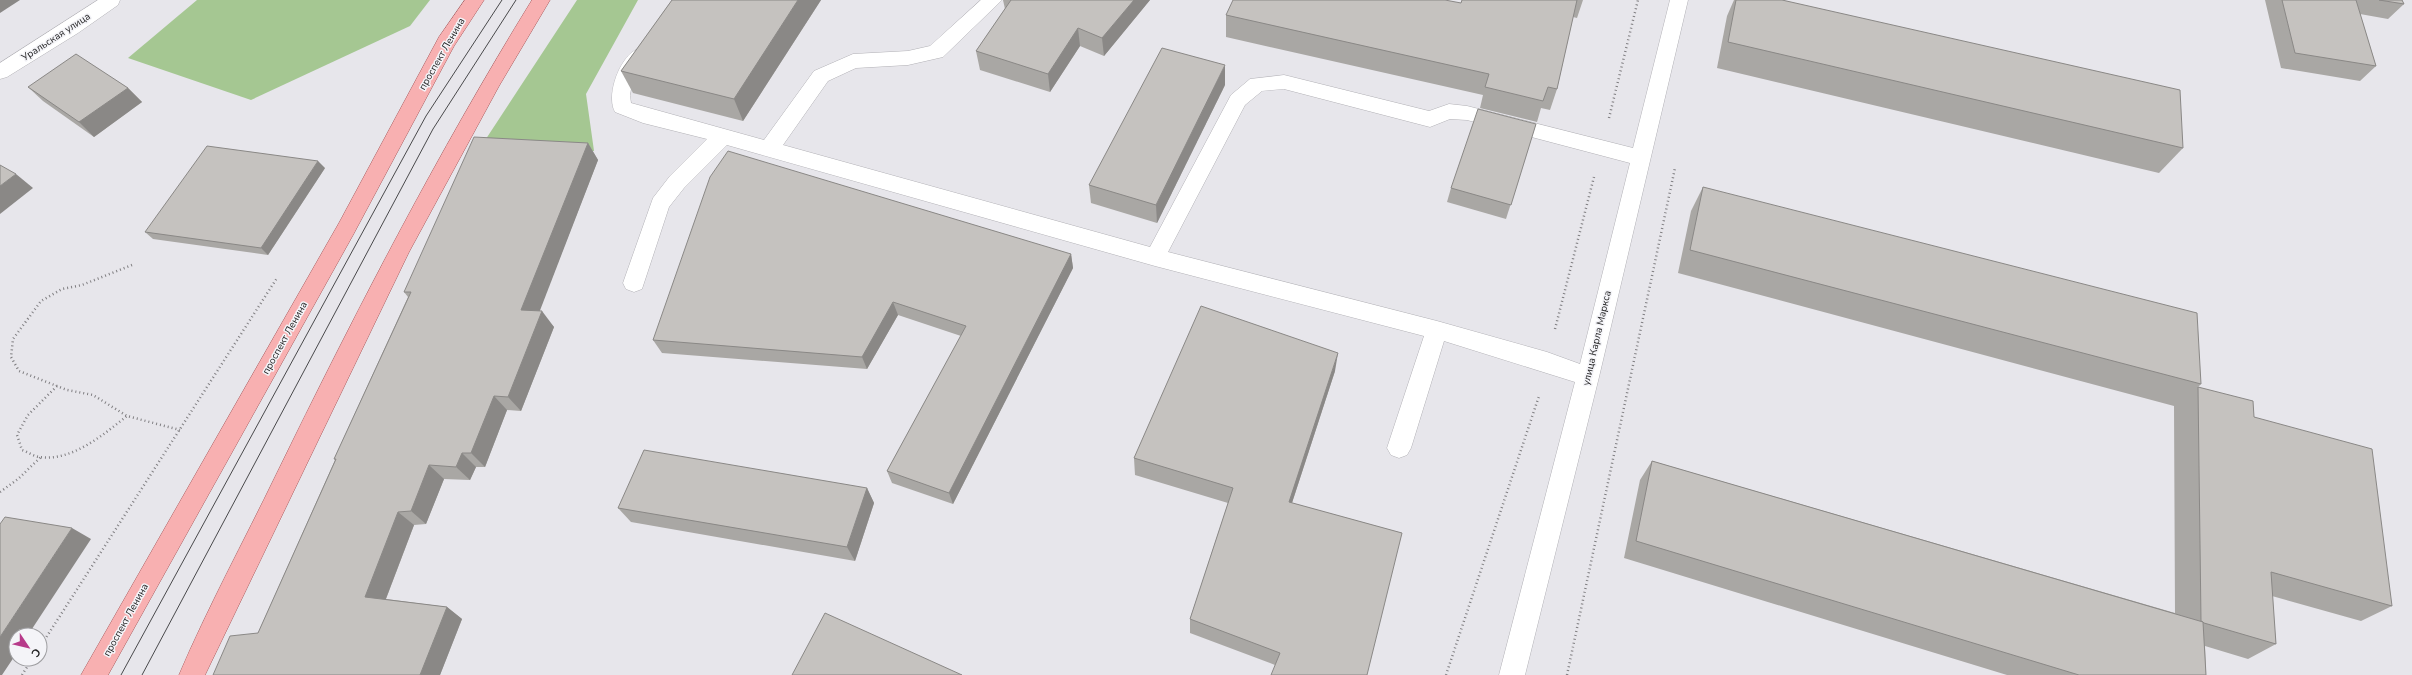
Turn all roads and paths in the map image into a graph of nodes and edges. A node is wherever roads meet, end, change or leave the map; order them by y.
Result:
1 (111, 0) edge
2 (475, 0) edge
3 (541, 0) edge
4 (993, 0) edge
5 (1679, 0) edge
6 (652, 38) edge
7 (0, 72) edge
8 (723, 136) junction
9 (768, 150) junction
10 (1641, 158) junction
11 (1676, 164) dead end
12 (1154, 257) junction
13 (132, 265) dead end
14 (279, 275) dead end
15 (634, 283) dead end
16 (1437, 330) junction
17 (1588, 377) junction
18 (57, 386) junction
19 (127, 416) junction
20 (180, 430) junction
21 (1399, 448) dead end
22 (41, 457) junction
23 (0, 492) edge
24 (48, 635) edge
25 (94, 675) edge
26 (192, 675) edge
27 (1512, 675) edge
28 (1567, 675) edge

1 - 7 street, Уральская улица
2 - 25 main road, проспект Ленина
3 - 26 main road
4 - 9 street
5 - 10 street, улица Карла Маркса
6 - 8 street
8 - 9 street
8 - 15 street
9 - 12 street
10 - 12 street
10 - 17 street, улица Карла Маркса
11 - 28 path
12 - 16 street
13 - 18 path
14 - 20 path
16 - 17 street
16 - 21 street
17 - 27 street, улица Карла Маркса
18 - 19 path
18 - 22 path
19 - 20 path
19 - 22 path
20 - 24 path
22 - 23 path

